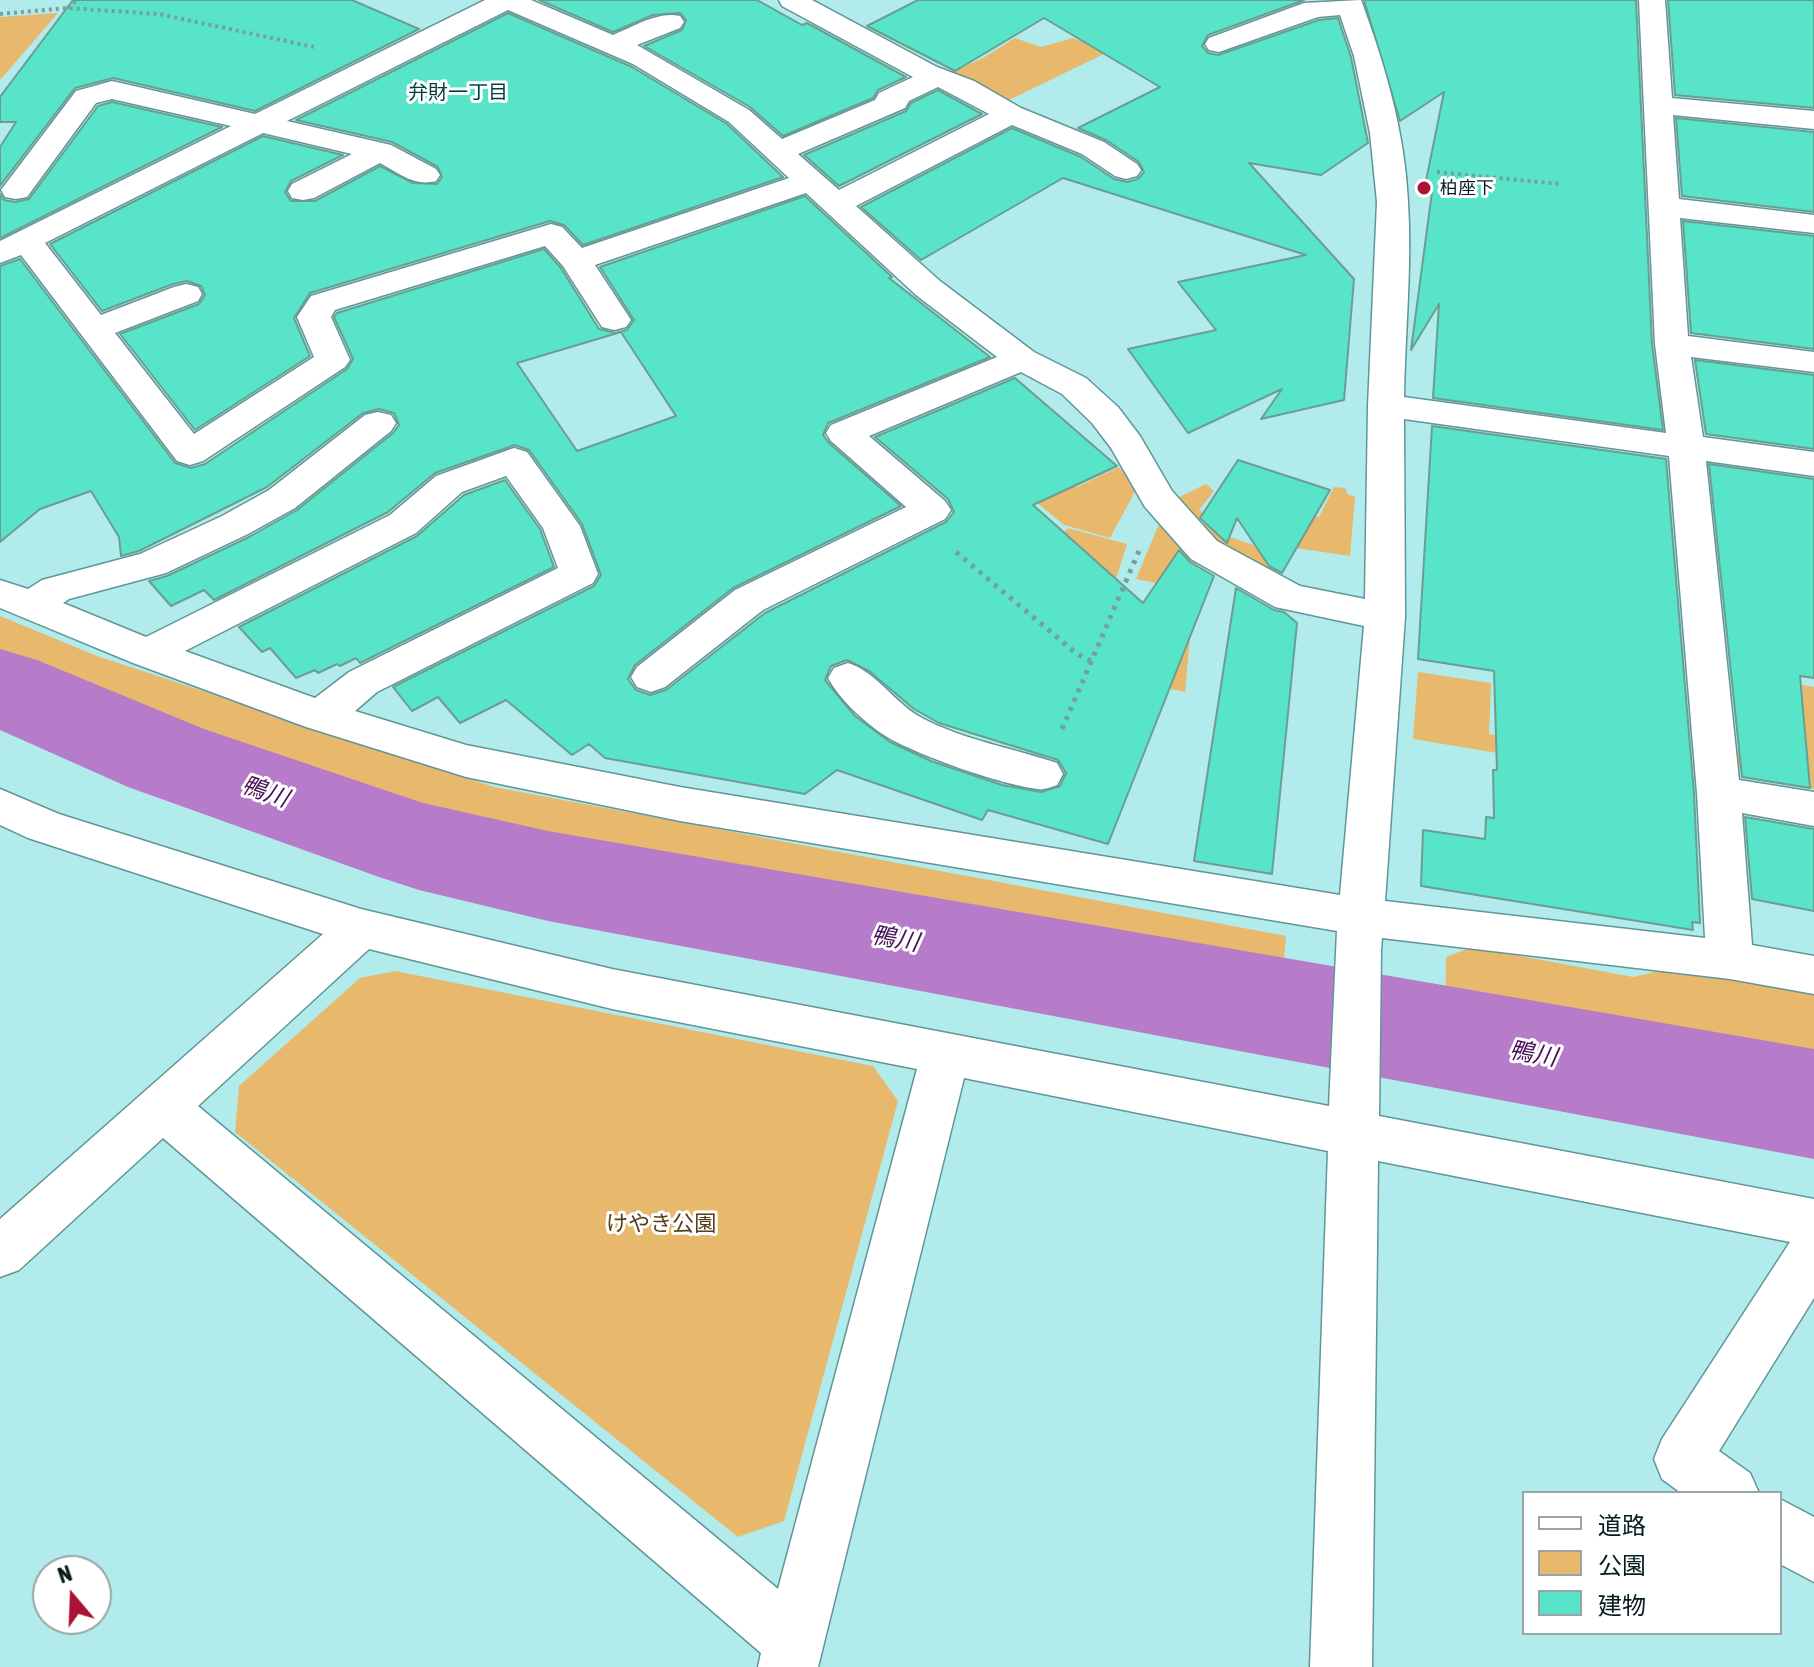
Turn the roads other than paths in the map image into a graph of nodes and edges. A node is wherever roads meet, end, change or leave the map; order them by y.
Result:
1 (507, 0) edge
2 (1652, 0) edge
3 (804, 2) edge
4 (1349, 3) edge
5 (670, 22) dead end
6 (1219, 44) dead end
7 (613, 45) junction
8 (937, 77) junction
9 (1658, 105) junction
10 (1011, 114) junction
11 (1814, 120) edge
12 (258, 122) junction
13 (380, 151) junction
14 (777, 152) junction
15 (1126, 170) dead end
16 (425, 175) dead end
17 (808, 182) junction
18 (16, 190) dead end
19 (303, 191) dead end
20 (835, 204) junction
21 (1666, 207) junction
22 (1814, 224) edge
23 (13, 247) edge
24 (576, 261) junction
25 (186, 294) dead end
26 (614, 320) dead end
27 (95, 329) junction
28 (1672, 344) junction
29 (1022, 359) junction
30 (1814, 362) edge
31 (1386, 406) junction
32 (378, 423) dead end
33 (1686, 446) junction
34 (1814, 464) edge
35 (16, 600) edge
36 (1385, 617) junction
37 (147, 653) junction
38 (651, 677) dead end
39 (848, 678) dead end
40 (321, 716) junction
41 (1042, 774) road end
42 (1719, 793) junction
43 (0, 806) edge
44 (1814, 809) edge
45 (361, 928) junction
46 (1360, 933) junction
47 (1730, 960) junction
48 (1814, 975) edge
49 (946, 1052) junction
50 (163, 1107) junction
51 (1354, 1112) junction
52 (1814, 1223) edge
53 (1814, 1251) edge
54 (0, 1253) edge
55 (1727, 1491) edge
56 (1782, 1529) edge
57 (1814, 1553) edge
58 (791, 1654) edge
59 (1341, 1667) edge

1 - 7 street
1 - 12 street
2 - 9 street
3 - 8 street
4 - 6 street
4 - 31 street
5 - 7 street
7 - 14 street
8 - 10 street
8 - 14 street
9 - 11 street
9 - 21 street
10 - 15 street
10 - 20 street
12 - 13 street
12 - 18 street
12 - 23 street
13 - 16 street
13 - 19 street
14 - 17 street
17 - 20 street
17 - 24 street
20 - 29 street
21 - 22 street
21 - 28 street
23 - 27 street
24 - 26 street
24 - 27 street
25 - 27 street
28 - 30 street
28 - 33 street
29 - 36 street
29 - 38 street
31 - 33 street
31 - 36 street
32 - 35 street
33 - 34 street
33 - 42 street
35 - 37 street
36 - 46 street
37 - 40 street
37 - 40 street
39 - 41 street
40 - 46 street
42 - 44 street
42 - 47 street
43 - 45 street
45 - 49 street
45 - 50 street
46 - 47 street
46 - 51 street
47 - 48 street
49 - 51 street
49 - 58 street
50 - 54 street
50 - 58 street
51 - 52 street
51 - 59 street
53 - 55 street
56 - 57 street

